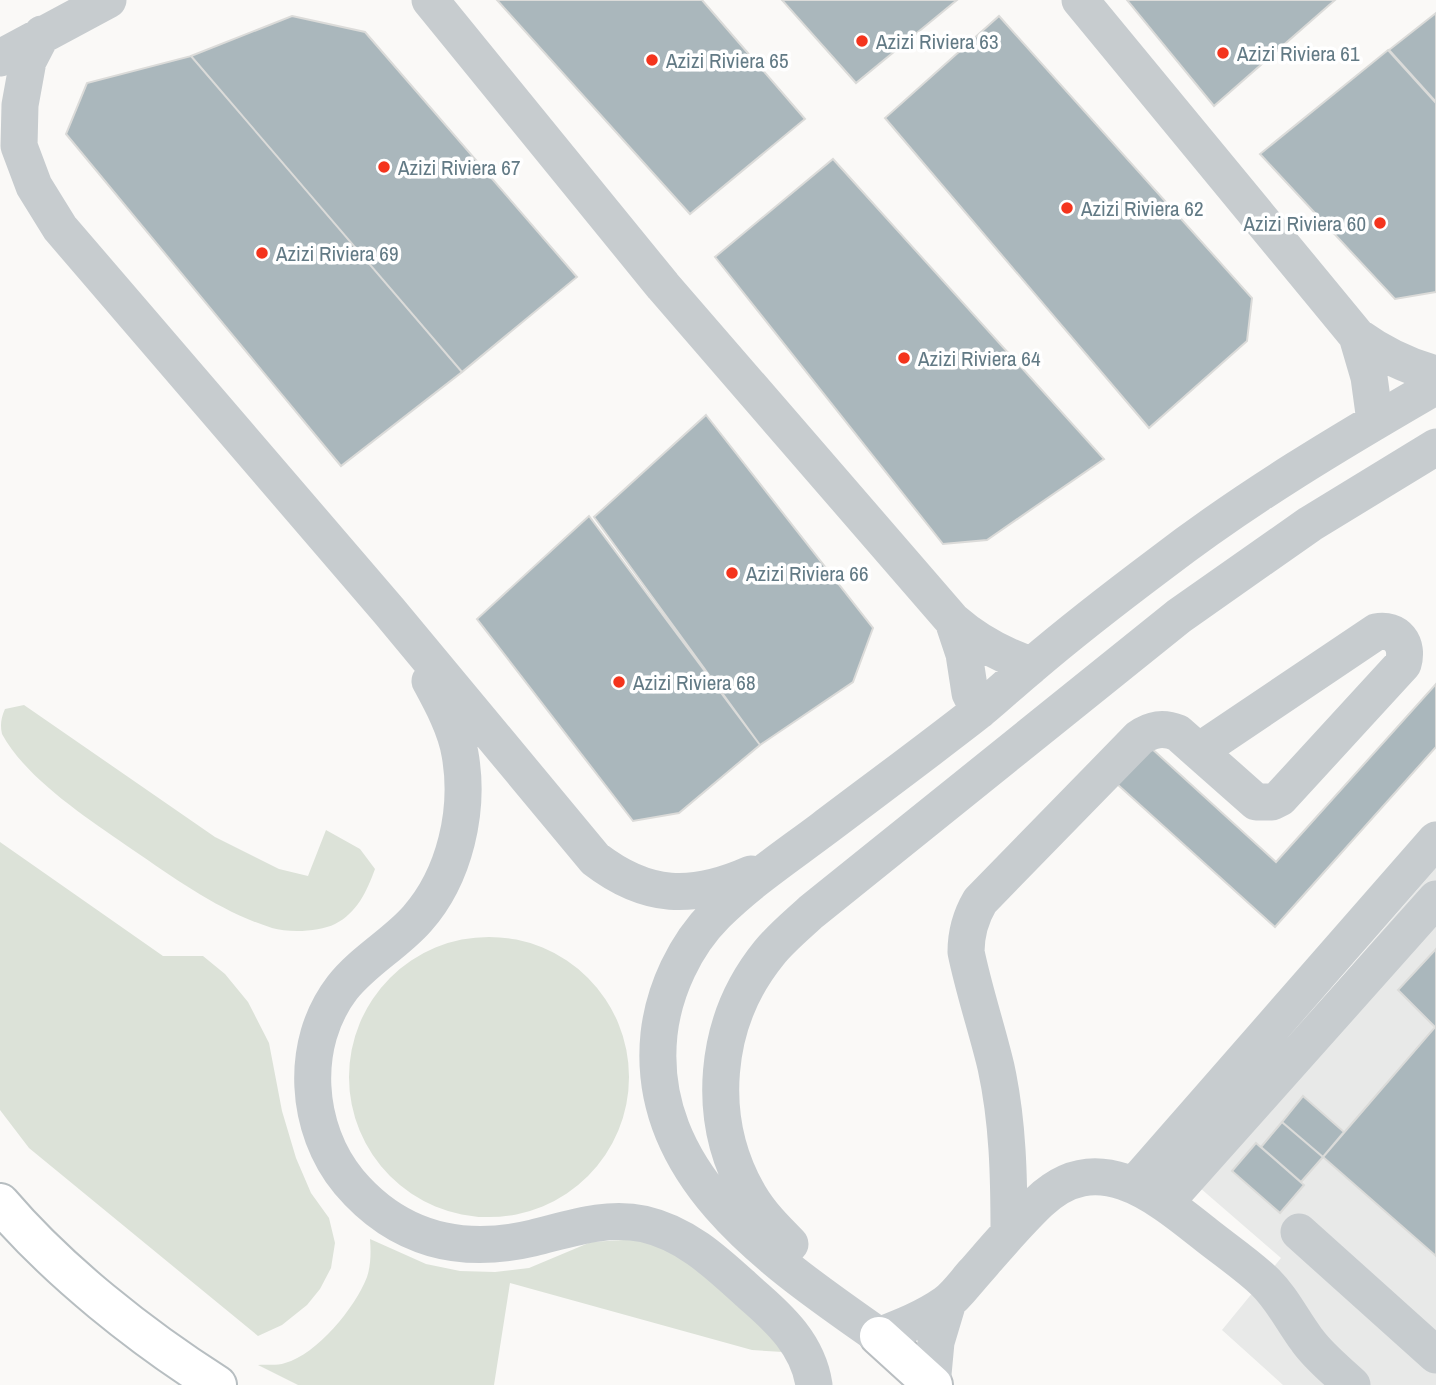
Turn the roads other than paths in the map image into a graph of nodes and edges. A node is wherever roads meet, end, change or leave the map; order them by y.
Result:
1 (108, 0) edge
2 (430, 0) edge
3 (1080, 0) edge
4 (42, 34) junction
5 (0, 58) edge
6 (0, 173) edge
7 (60, 228) junction
8 (1357, 336) junction
9 (1436, 374) edge
10 (1436, 386) edge
11 (1375, 421) junction
12 (1431, 451) edge
13 (389, 611) junction
14 (953, 621) junction
15 (1031, 665) junction
16 (979, 711) junction
17 (1199, 751) junction
18 (1436, 840) edge
19 (779, 862) junction
20 (1436, 899) edge
21 (1135, 1184) junction
22 (0, 1203) edge
23 (1166, 1203) junction
24 (1299, 1232) dead end
25 (1009, 1233) junction
26 (948, 1302) junction
27 (878, 1336) junction
28 (1436, 1355) edge
29 (217, 1385) edge
30 (814, 1385) edge
31 (933, 1385) edge
32 (1352, 1385) edge

1 - 4 street
2 - 14 street
3 - 8 street
4 - 5 street
4 - 7 street
6 - 7 street
7 - 13 street
8 - 9 street
8 - 11 street
10 - 11 street
11 - 15 street
12 - 27 street
13 - 19 street
13 - 30 street
14 - 15 street
14 - 16 street
15 - 16 street
16 - 19 street
17 - 17 street
17 - 25 street
18 - 21 street
19 - 27 street
20 - 23 street
21 - 23 street
21 - 25 street
22 - 29 main road
23 - 32 street
24 - 28 street
25 - 26 street
26 - 27 street
26 - 31 street
27 - 31 main road

